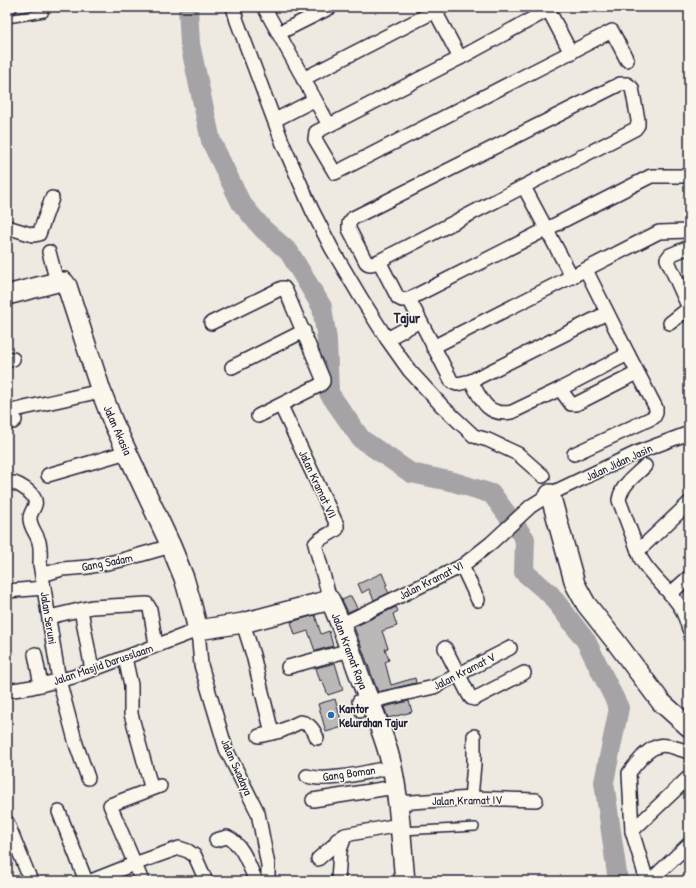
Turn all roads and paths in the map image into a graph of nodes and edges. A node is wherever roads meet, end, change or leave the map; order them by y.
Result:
1 (14, 7) edge
2 (233, 7) edge
3 (264, 7) edge
4 (331, 7) edge
5 (439, 9) edge
6 (547, 9) edge
7 (7, 13) edge
8 (44, 13) dead end
9 (7, 19) edge
10 (279, 33) junction
11 (571, 53) junction
12 (460, 58) junction
13 (627, 60) dead end
14 (303, 79) junction
15 (314, 100) junction
16 (275, 120) junction
17 (329, 125) junction
18 (689, 176) edge
19 (524, 187) junction
20 (52, 198) dead end
21 (7, 227) edge
22 (547, 228) junction
23 (689, 231) edge
24 (689, 247) edge
25 (48, 252) dead end
26 (379, 261) junction
27 (586, 270) junction
28 (572, 277) junction
29 (57, 282) junction
30 (7, 295) edge
31 (409, 299) junction
32 (607, 313) junction
33 (211, 322) dead end
34 (670, 323) dead end
35 (422, 325) junction
36 (304, 331) junction
37 (390, 340) junction
38 (433, 347) junction
39 (628, 354) junction
40 (232, 367) dead end
41 (637, 373) junction
42 (471, 381) junction
43 (560, 389) junction
44 (101, 391) junction
45 (281, 406) junction
46 (10, 416) edge
47 (258, 416) dead end
48 (689, 433) edge
49 (127, 452) junction
50 (574, 454) dead end
51 (645, 466) dead end
52 (48, 475) dead end
53 (14, 483) dead end
54 (550, 494) junction
55 (689, 503) edge
56 (171, 546) junction
57 (638, 551) junction
58 (462, 566) junction
59 (42, 575) junction
60 (689, 577) edge
61 (44, 588) junction
62 (7, 591) edge
63 (670, 594) junction
64 (330, 600) junction
65 (478, 600) dead end
66 (81, 610) junction
67 (49, 617) junction
68 (243, 623) junction
69 (342, 624) junction
70 (689, 629) edge
71 (198, 630) junction
72 (156, 645) junction
73 (445, 648) dead end
74 (510, 648) dead end
75 (350, 650) junction
76 (35, 654) dead end
77 (125, 658) junction
78 (288, 667) dead end
79 (92, 670) junction
80 (524, 673) dead end
81 (459, 674) junction
82 (59, 680) junction
83 (41, 685) junction
84 (7, 691) edge
85 (367, 704) junction
86 (689, 727) edge
87 (474, 736) dead end
88 (317, 738) dead end
89 (689, 752) edge
90 (392, 767) junction
91 (307, 776) dead end
92 (689, 777) edge
93 (88, 778) dead end
94 (396, 795) junction
95 (471, 798) junction
96 (313, 800) dead end
97 (536, 800) dead end
98 (59, 812) dead end
99 (7, 822) edge
100 (475, 827) dead end
101 (400, 828) junction
102 (632, 831) junction
103 (345, 835) junction
104 (216, 840) dead end
105 (689, 844) edge
106 (318, 859) dead end
107 (134, 864) junction
108 (32, 881) edge
109 (86, 881) edge
110 (91, 881) edge
111 (142, 881) edge
112 (206, 881) edge
113 (256, 881) edge
114 (268, 881) edge
115 (338, 881) edge
116 (406, 881) edge
117 (647, 881) edge
118 (650, 881) edge

1 - 7 lane
2 - 16 street
3 - 10 street
4 - 10 street
5 - 12 street
5 - 14 street
6 - 11 street
6 - 12 street
8 - 9 lane
10 - 14 street
11 - 13 street
11 - 17 street
12 - 17 street
14 - 15 street
15 - 16 street
15 - 17 street
16 - 37 street
18 - 22 street
19 - 22 street
19 - 26 street
19 - 26 street
20 - 21 street
22 - 28 street
22 - 31 street
23 - 27 street
24 - 34 street
25 - 29 street
26 - 31 street
27 - 28 street
27 - 32 street
28 - 38 street
29 - 30 street
29 - 44 street, Jalan Akasia
31 - 35 street
32 - 39 street
32 - 42 street
33 - 36 street
35 - 37 street
35 - 38 street
36 - 40 street
36 - 45 street
37 - 54 street
38 - 42 street
39 - 41 street
39 - 43 street
41 - 43 street
41 - 50 street
42 - 43 street
44 - 46 street
44 - 49 street, Jalan Akasia
45 - 47 street
45 - 64 street, Jalan Kramat VII
48 - 54 street, Jalan Jidan Jasin
49 - 52 street
49 - 56 street, Jalan Akasia
51 - 57 street
53 - 59 street, Jalan Seruni
54 - 58 street, Jalan Kramat VI
54 - 86 street
55 - 57 street
56 - 59 street, Gang Sadam
56 - 71 street, Jalan Akasia
57 - 63 street
58 - 65 street
58 - 69 street, Jalan Kramat VI
59 - 61 street, Jalan Seruni
60 - 63 street
61 - 62 street
61 - 67 street, Jalan Seruni
63 - 70 street
64 - 68 street, Jalan Kramat Raya
64 - 69 street, Jalan Kramat Raya
66 - 67 street
66 - 72 street
66 - 79 street
67 - 82 street, Jalan Seruni
68 - 71 street, Jalan Kramat Raya
68 - 88 street
69 - 75 street, Jalan Kramat Raya
71 - 72 street, Jalan Masjid Darusslaam
71 - 114 street, Jalan Swadaya
72 - 77 street, Jalan Masjid Darusslaam
73 - 81 street
74 - 81 street, Jalan Kramat V
75 - 78 street
75 - 85 street, Jalan Kramat Raya
76 - 83 street
77 - 79 street, Jalan Masjid Darusslaam
77 - 107 street
79 - 82 street, Jalan Masjid Darusslaam
80 - 81 street
81 - 85 street, Jalan Kramat V
82 - 83 street, Jalan Masjid Darusslaam
82 - 93 street, Jalan Seruni
83 - 84 street, Jalan Masjid Darusslaam
85 - 90 street, Jalan Kramat Raya
87 - 95 street
89 - 102 street
90 - 91 street, Gang Boman
90 - 94 street, Jalan Kramat Raya
92 - 102 street
94 - 95 street, Jalan Kramat IV
94 - 96 street, Jalan Kramat IV
94 - 101 street, Jalan Kramat Raya
95 - 97 street, Jalan Kramat IV
98 - 109 street
99 - 108 street
100 - 101 lane
101 - 103 street
101 - 116 street, Jalan Kramat Raya
102 - 117 street
103 - 106 street
103 - 115 street
104 - 113 street
105 - 118 street
107 - 110 street
107 - 111 street
107 - 112 street

